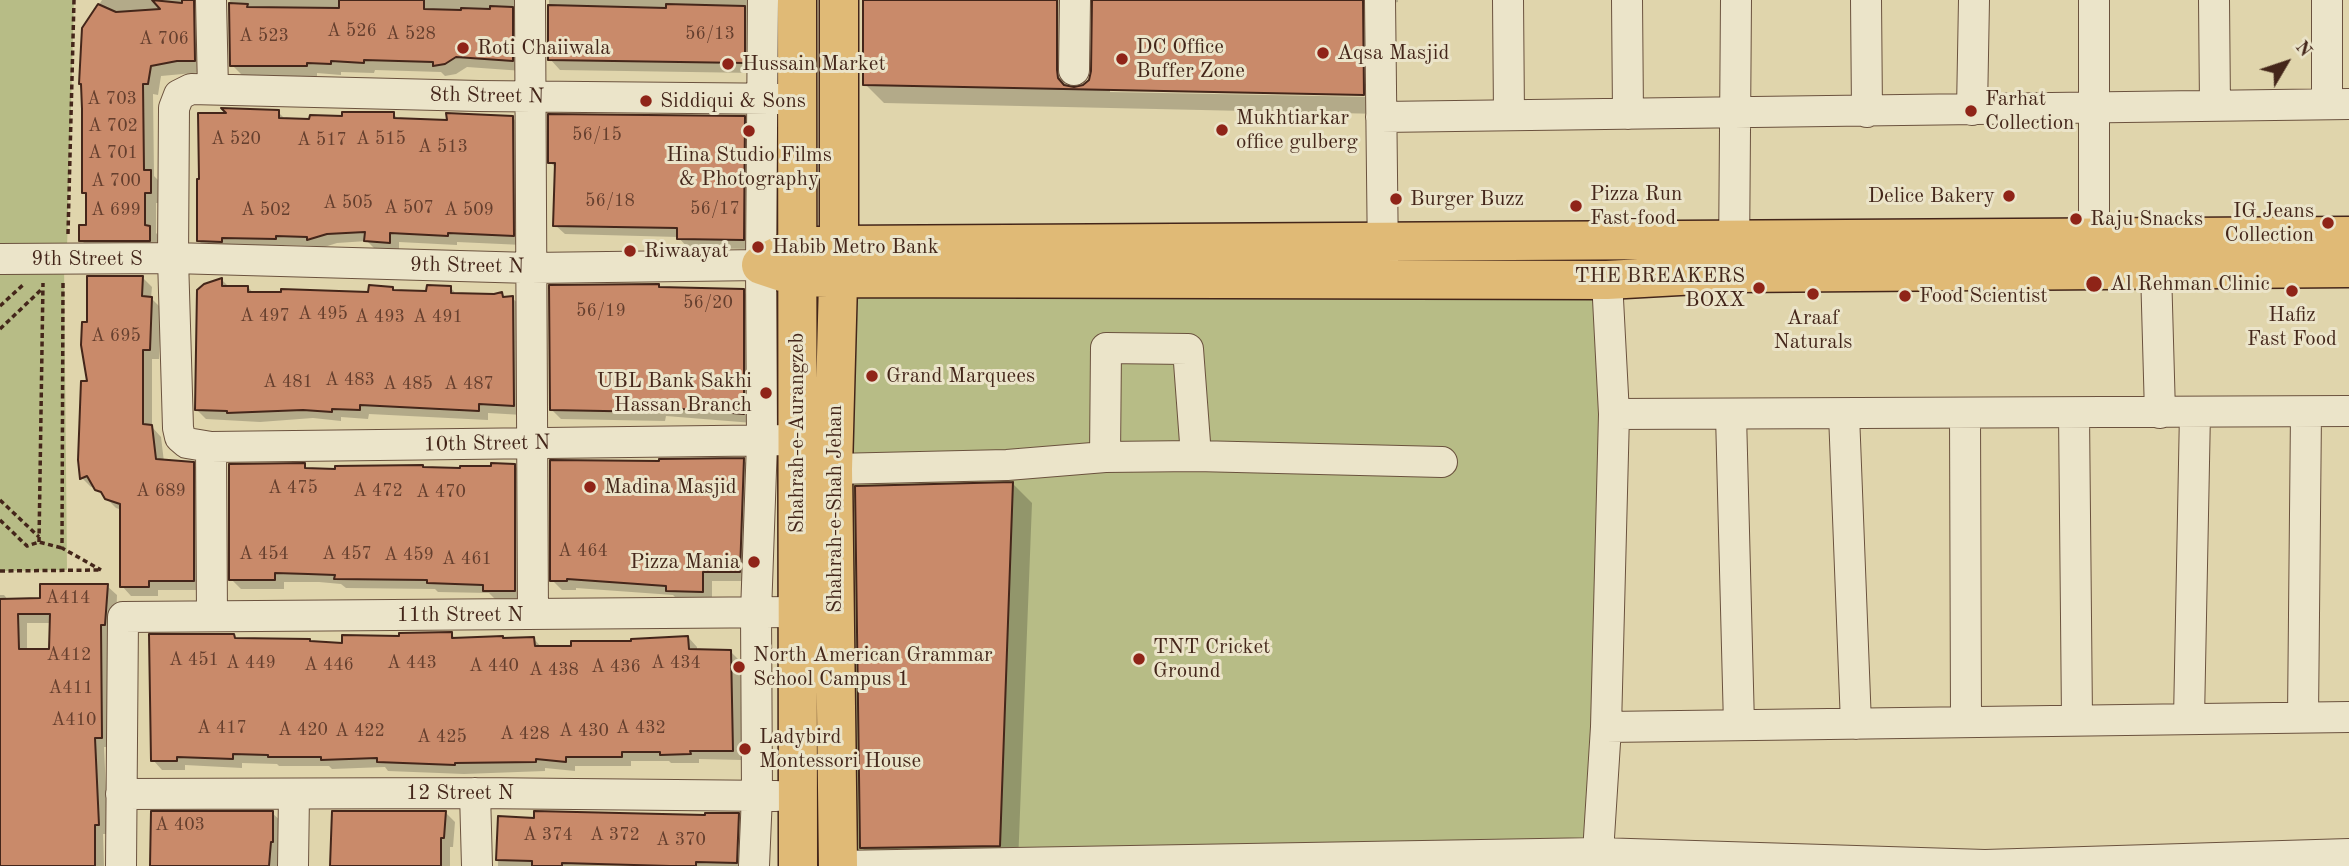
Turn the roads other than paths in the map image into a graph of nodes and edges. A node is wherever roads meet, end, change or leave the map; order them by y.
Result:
1 (211, 0) edge
2 (530, 0) edge
3 (764, 0) edge
4 (797, 0) edge
5 (839, 0) edge
6 (1075, 0) edge
7 (1380, 0) edge
8 (1508, 0) edge
9 (1627, 0) edge
10 (1736, 0) edge
11 (1866, 0) edge
12 (1974, 0) edge
13 (2094, 0) edge
14 (2214, 0) edge
15 (2327, 0) edge
16 (1074, 70) dead end
17 (213, 89) junction
18 (530, 97) junction
19 (779, 99) junction
20 (2338, 104) edge
21 (2215, 106) junction
22 (2095, 108) junction
23 (1972, 110) junction
24 (1867, 112) junction
25 (1628, 114) junction
26 (1736, 114) junction
27 (1509, 115) junction
28 (1381, 117) junction
29 (2349, 236) edge
30 (2094, 254) junction
31 (1734, 256) junction
32 (173, 258) junction
33 (1383, 260) junction
34 (797, 262) junction
35 (838, 262) junction
36 (761, 265) junction
37 (531, 268) junction
38 (2349, 268) edge
39 (10, 269) edge
40 (2156, 270) junction
41 (1607, 280) junction
42 (2349, 411) edge
43 (2195, 412) junction
44 (2306, 412) junction
45 (2074, 413) junction
46 (2160, 413) junction
47 (1614, 414) junction
48 (1844, 414) junction
49 (1965, 414) junction
50 (1731, 415) junction
51 (779, 441) junction
52 (532, 444) junction
53 (211, 447) junction
54 (1196, 456) junction
55 (1105, 457) junction
56 (1442, 462) dead end
57 (833, 470) junction
58 (756, 612) junction
59 (797, 612) junction
60 (533, 614) junction
61 (212, 616) junction
62 (2303, 717) junction
63 (2349, 717) edge
64 (2189, 719) junction
65 (2077, 720) junction
66 (1966, 722) junction
67 (1856, 724) junction
68 (1739, 725) junction
69 (1606, 727) junction
70 (475, 793) junction
71 (121, 794) junction
72 (294, 794) junction
73 (757, 794) junction
74 (799, 797) junction
75 (1598, 853) junction
76 (2332, 858) edge
77 (1276, 862) edge
78 (1080, 863) edge
79 (2155, 863) edge
80 (121, 866) edge
81 (293, 866) edge
82 (477, 866) edge
83 (754, 866) edge
84 (799, 866) edge
85 (838, 866) edge
86 (1985, 866) edge

1 - 17 street
2 - 18 street
3 - 19 street
4 - 19 main road, Shahrah-e-Aurangzeb
5 - 35 main road
6 - 16 street
7 - 28 street
8 - 27 street
9 - 25 street
10 - 26 street
11 - 24 street
12 - 23 street
13 - 22 street
14 - 21 street
15 - 20 street
17 - 18 street, 8th Street N
17 - 32 street, 8th Street N
18 - 19 street, 8th Street N
18 - 37 street
19 - 34 main road, Shahrah-e-Aurangzeb
19 - 36 street
20 - 21 street
21 - 22 street
22 - 23 street
22 - 30 street
23 - 24 street
24 - 26 street
25 - 26 street
25 - 27 street
26 - 31 street
27 - 28 street
28 - 33 street
29 - 30 main road
30 - 31 main road
30 - 40 main road
31 - 33 main road
31 - 41 main road
32 - 37 street, 9th Street N
32 - 39 street, 9th Street S
32 - 53 street, 10th Street N
33 - 35 main road
33 - 41 main road
34 - 35 main road
34 - 36 main road
34 - 51 main road, Shahrah-e-Aurangzeb
35 - 57 main road, Shahrah-e-Shah Jehan
36 - 37 street, 9th Street N
36 - 51 street
37 - 52 street
38 - 40 main road
40 - 46 street
41 - 47 street
42 - 44 street
43 - 44 street
43 - 46 street
43 - 64 street
44 - 62 street
45 - 46 street
45 - 49 street
45 - 65 street
47 - 50 street
47 - 69 street
48 - 49 street
48 - 50 street
48 - 67 street
49 - 66 street
50 - 68 street
51 - 52 street, 10th Street N
51 - 58 street
51 - 59 main road, Shahrah-e-Aurangzeb
52 - 53 street, 10th Street N
52 - 60 street
53 - 61 street
54 - 55 street
54 - 55 street
54 - 56 street
55 - 57 street
57 - 85 main road, Shahrah-e-Shah Jehan
58 - 59 street, 11th Street N
58 - 60 street, 11th Street N
58 - 73 street
59 - 74 main road, Shahrah-e-Aurangzeb
60 - 61 street, 11th Street N
61 - 71 street, 11th Street N
62 - 63 street
62 - 64 street
64 - 65 street
65 - 66 street
66 - 67 street
67 - 68 street
68 - 69 street
69 - 75 street
70 - 72 street, 12 Street N
70 - 73 street, 12 Street N
70 - 82 street
71 - 72 street, 12 Street N
71 - 80 street
72 - 81 street
73 - 74 street, 12 Street N
73 - 83 street
74 - 84 main road, Shahrah-e-Aurangzeb
75 - 77 street
75 - 86 street
76 - 79 street
77 - 78 street
78 - 85 street
79 - 86 street

